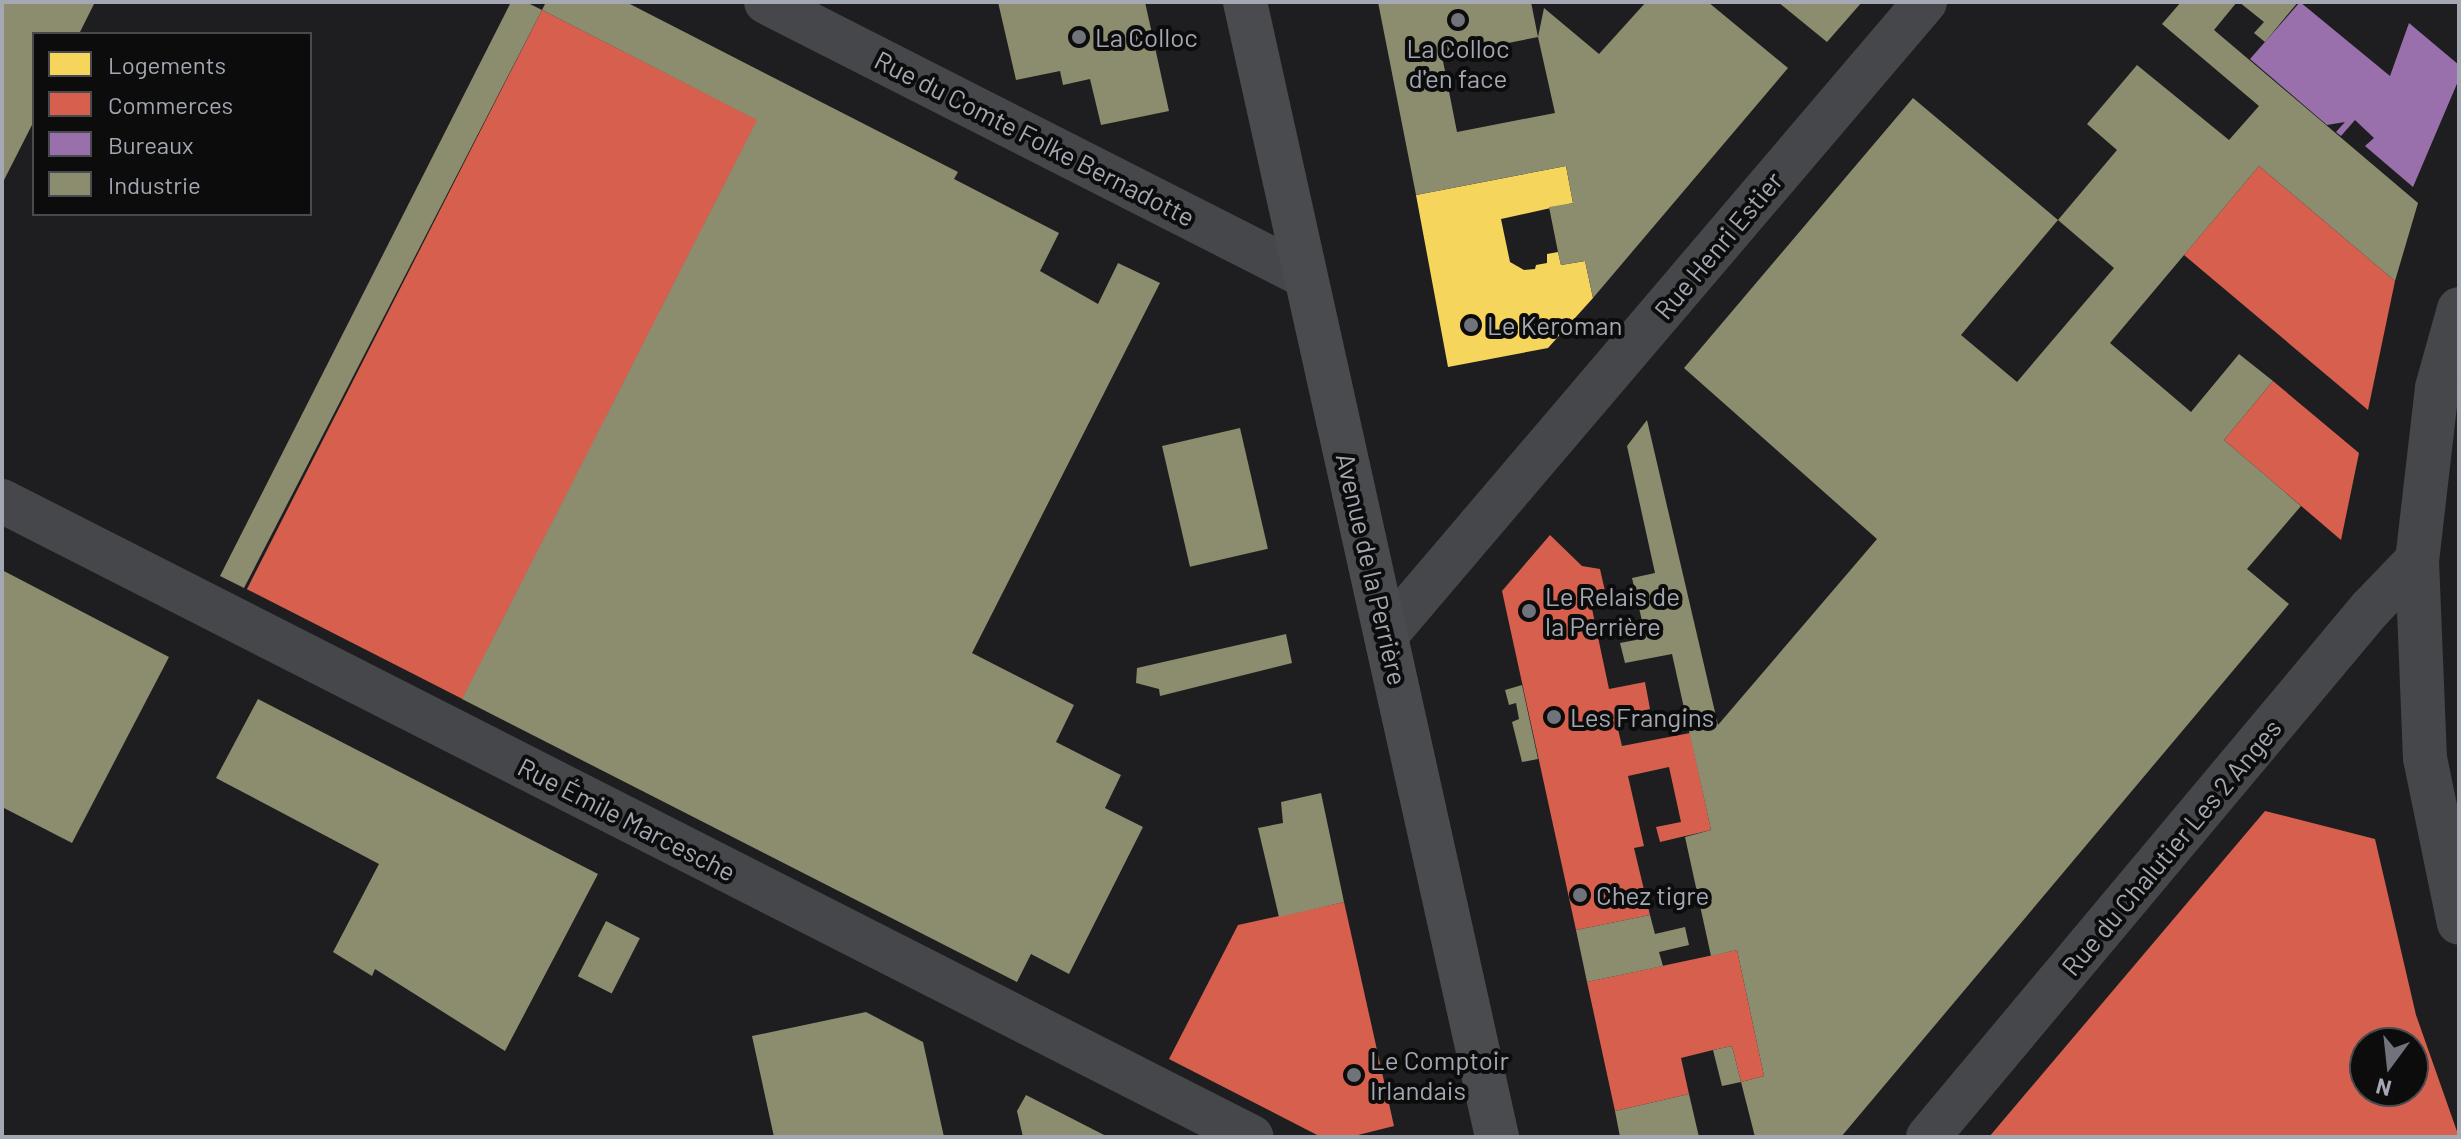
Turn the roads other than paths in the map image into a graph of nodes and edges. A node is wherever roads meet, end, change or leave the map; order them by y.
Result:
1 (766, 2) edge
2 (1245, 2) edge
3 (1925, 2) edge
4 (1303, 275) junction
5 (2459, 309) edge
6 (2, 501) edge
7 (2417, 560) junction
8 (1387, 634) junction
9 (2459, 923) edge
10 (1252, 1137) edge
11 (1497, 1137) edge
12 (1928, 1137) edge

1 - 4 street, Rue du Comte Folke Bernadotte
2 - 4 street, Avenue de la Perrière
3 - 8 street, Rue Henri Estier
4 - 8 street, Avenue de la Perrière
5 - 7 street
6 - 10 street, Rue Émile Marcesche
7 - 9 street
7 - 12 street, Rue du Chalutier Les 2 Anges
8 - 11 street, Avenue de la Perrière

